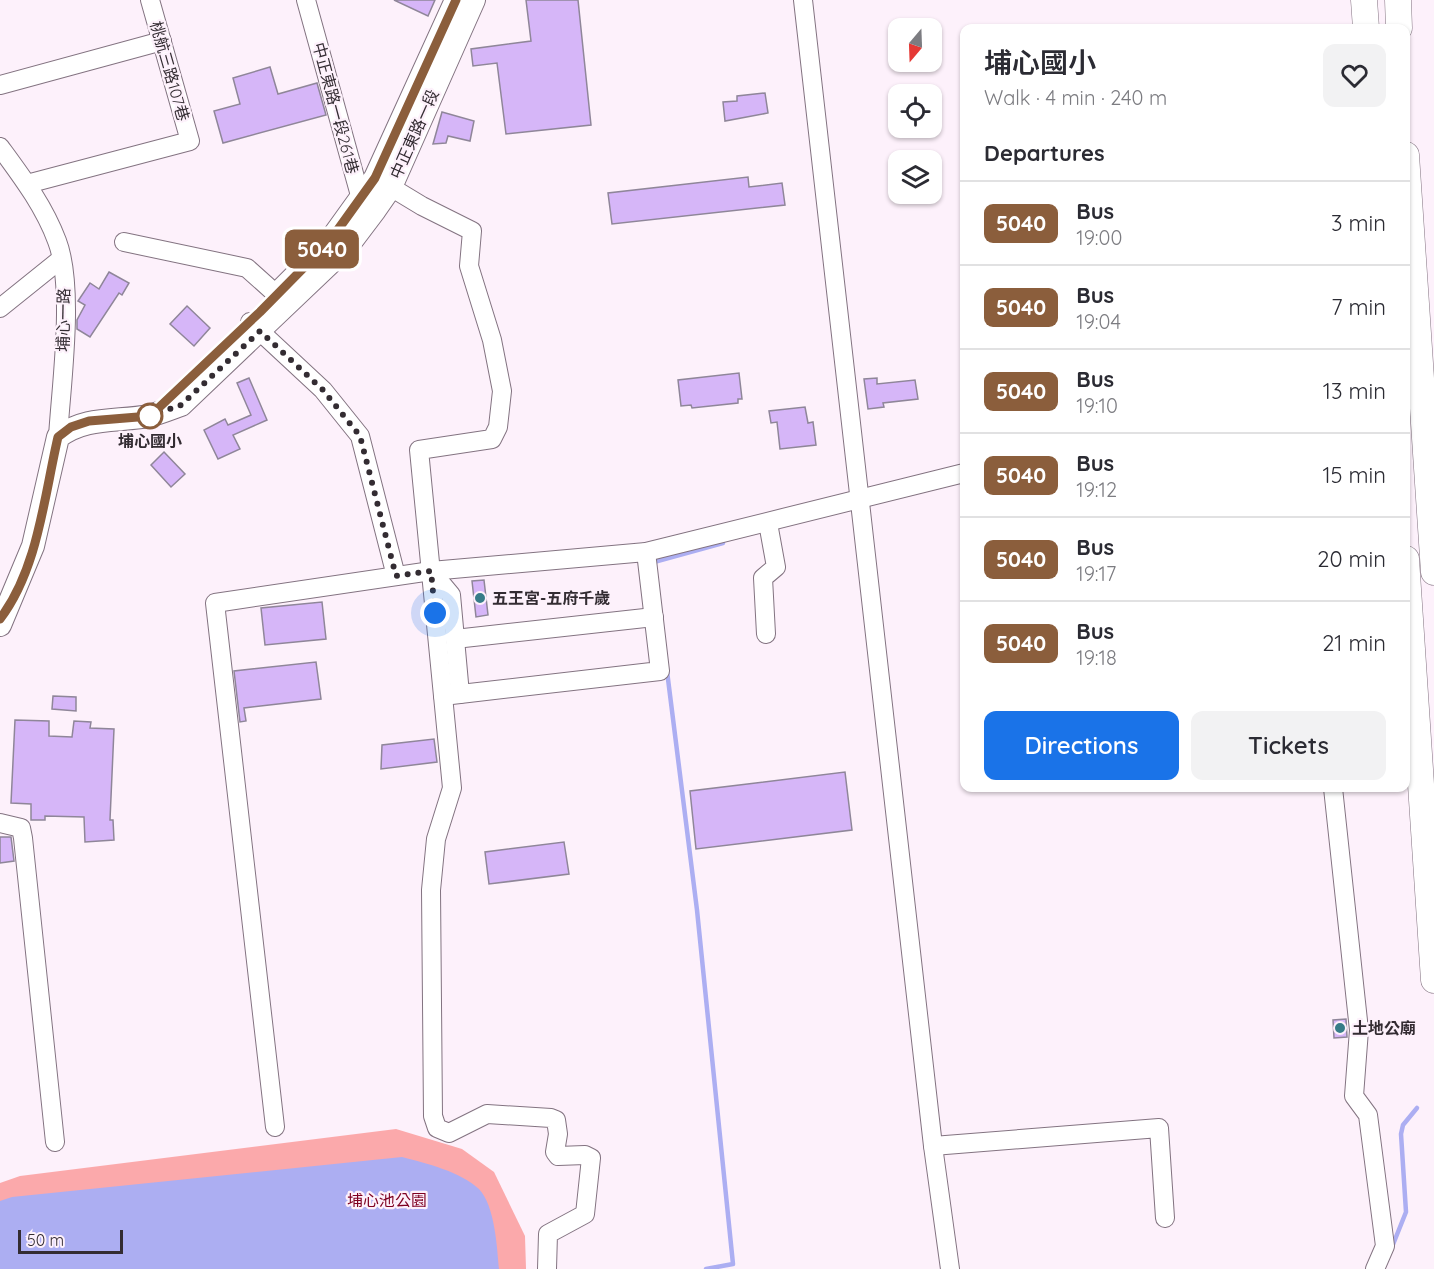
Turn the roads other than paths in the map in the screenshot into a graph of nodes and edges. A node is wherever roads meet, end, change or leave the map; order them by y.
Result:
1 (150, 0) edge
2 (306, 0) edge
3 (456, 0) edge
4 (474, 0) edge
5 (803, 0) edge
6 (1364, 0) edge
7 (1398, 0) edge
8 (1366, 24) edge
9 (1399, 24) edge
10 (162, 41) junction
11 (0, 85) edge
12 (0, 147) edge
13 (383, 182) junction
14 (27, 184) junction
15 (368, 205) junction
16 (1410, 215) edge
17 (124, 242) dead end
18 (61, 259) junction
19 (282, 299) junction
20 (0, 308) edge
21 (255, 326) junction
22 (150, 416) junction
23 (58, 437) junction
24 (960, 474) edge
25 (862, 500) junction
26 (768, 523) junction
27 (646, 552) junction
28 (431, 571) junction
29 (1434, 572) edge
30 (396, 576) junction
31 (654, 617) junction
32 (1410, 619) edge
33 (0, 620) edge
34 (766, 634) dead end
35 (455, 639) junction
36 (452, 695) junction
37 (1333, 792) edge
38 (0, 823) edge
39 (1434, 980) edge
40 (274, 1127) dead end
41 (55, 1142) dead end
42 (933, 1146) junction
43 (1165, 1218) dead end
44 (547, 1269) edge
45 (950, 1269) edge
46 (1375, 1269) edge

1 - 10 street, 桃航三路107巷
2 - 15 street, 中正東路一段261巷
3 - 13 main road, 中正東路一段
4 - 13 main road, 中正東路一段
5 - 25 street
6 - 8 highway
7 - 9 highway
10 - 11 street
10 - 14 street, 桃航三路107巷
12 - 14 street, 埔心一路
13 - 15 main road, 中正東路一段
13 - 28 street
14 - 18 street, 埔心一路
15 - 19 main road, 中正東路一段
16 - 29 highway
17 - 19 street
18 - 20 street
18 - 23 street, 埔心一路
19 - 21 main road, 中正東路一段
21 - 22 main road, 中正東路一段
21 - 22 main road, 中正東路一段
21 - 30 street
22 - 23 main road
23 - 33 main road
24 - 25 street
25 - 26 street
25 - 42 street
26 - 27 street
26 - 34 street
27 - 28 street
27 - 31 street
28 - 30 street
28 - 35 street
28 - 36 street
30 - 40 street
31 - 35 street
31 - 36 street
32 - 39 highway
35 - 36 street
36 - 44 street
37 - 46 street
38 - 41 street
42 - 43 street
42 - 45 street

